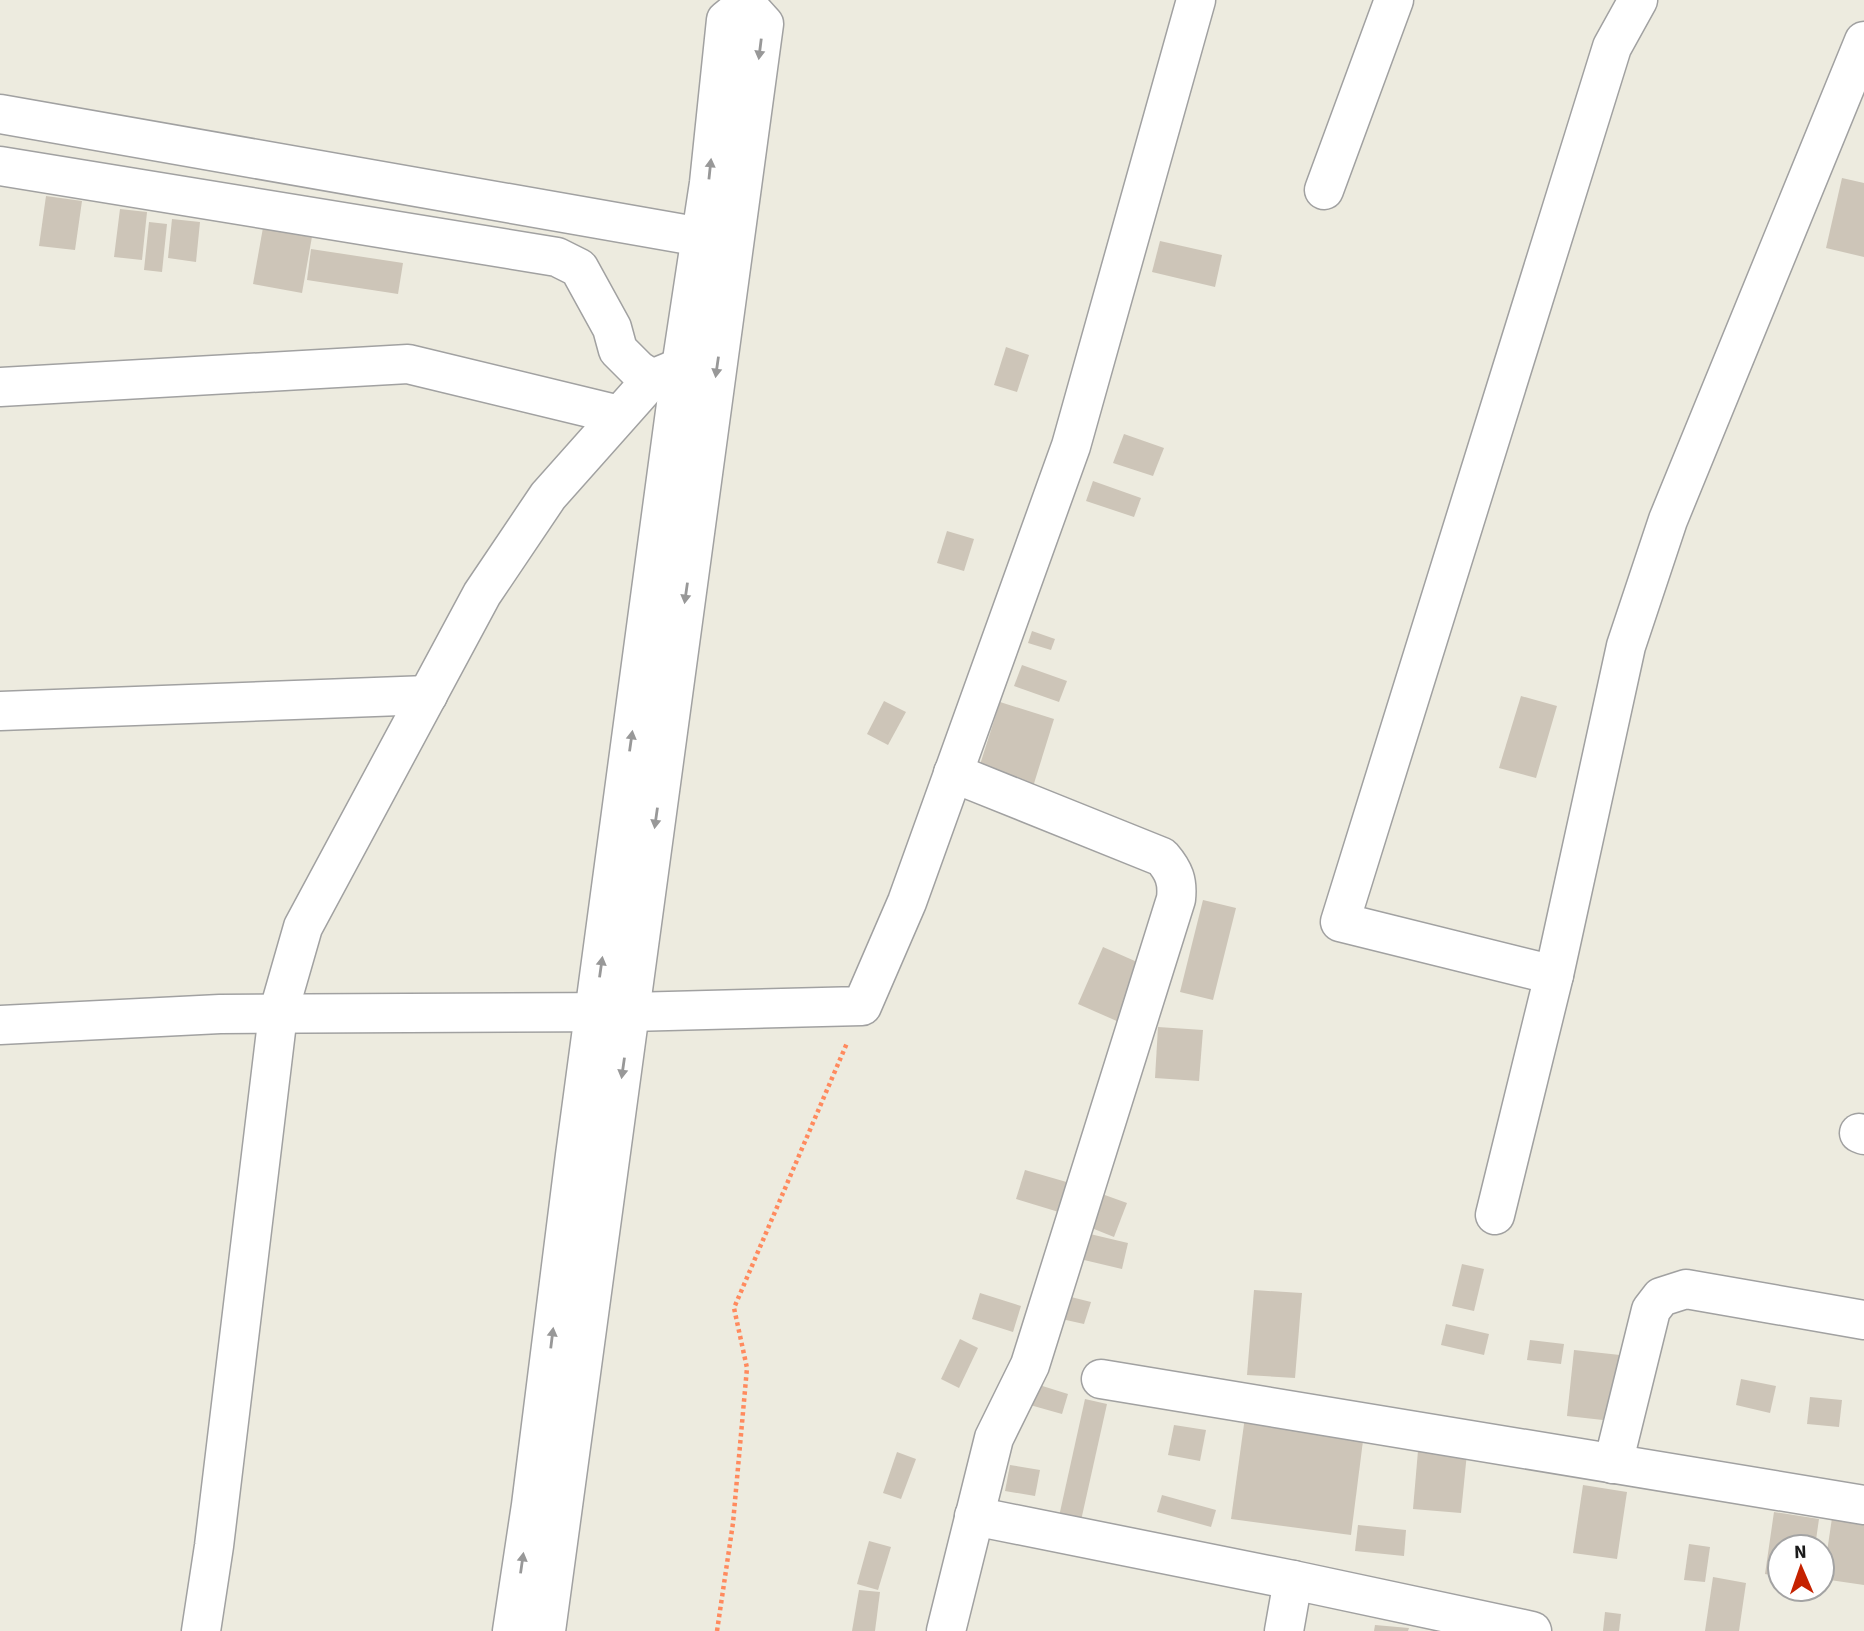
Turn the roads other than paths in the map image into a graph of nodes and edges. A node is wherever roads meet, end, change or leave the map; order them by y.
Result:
1 (1196, 0) edge
2 (1394, 0) edge
3 (1638, 0) edge
4 (746, 2) edge
5 (1864, 41) edge
6 (0, 114) edge
7 (0, 166) edge
8 (1324, 190) dead end
9 (701, 237) junction
10 (667, 373) junction
11 (0, 387) edge
12 (619, 415) junction
13 (428, 695) junction
14 (0, 711) edge
15 (953, 773) junction
16 (1554, 975) junction
17 (612, 1012) junction
18 (278, 1014) junction
19 (0, 1025) edge
20 (1495, 1215) dead end
21 (1864, 1320) edge
22 (1101, 1379) dead end
23 (1613, 1464) junction
24 (1864, 1505) edge
25 (974, 1516) junction
26 (1293, 1580) junction
27 (201, 1631) edge
28 (512, 1631) edge
29 (546, 1631) edge
30 (946, 1631) edge
31 (1284, 1631) edge
32 (1532, 1631) edge

1 - 15 street
2 - 8 street
3 - 16 street
9 -> 4 street
4 -> 17 street
5 - 16 street
6 - 9 street
7 - 10 street
9 - 10 street
10 - 12 street
17 -> 10 street
11 - 12 street
12 - 13 street
13 - 14 street
13 - 18 street
15 - 17 street
15 - 25 street
16 - 20 street
17 - 18 street
28 -> 17 street
17 -> 29 street
18 - 19 street
18 - 27 street
21 - 23 street
22 - 23 street
23 - 24 street
25 - 26 street
25 - 30 street
26 - 31 street
26 - 32 street

